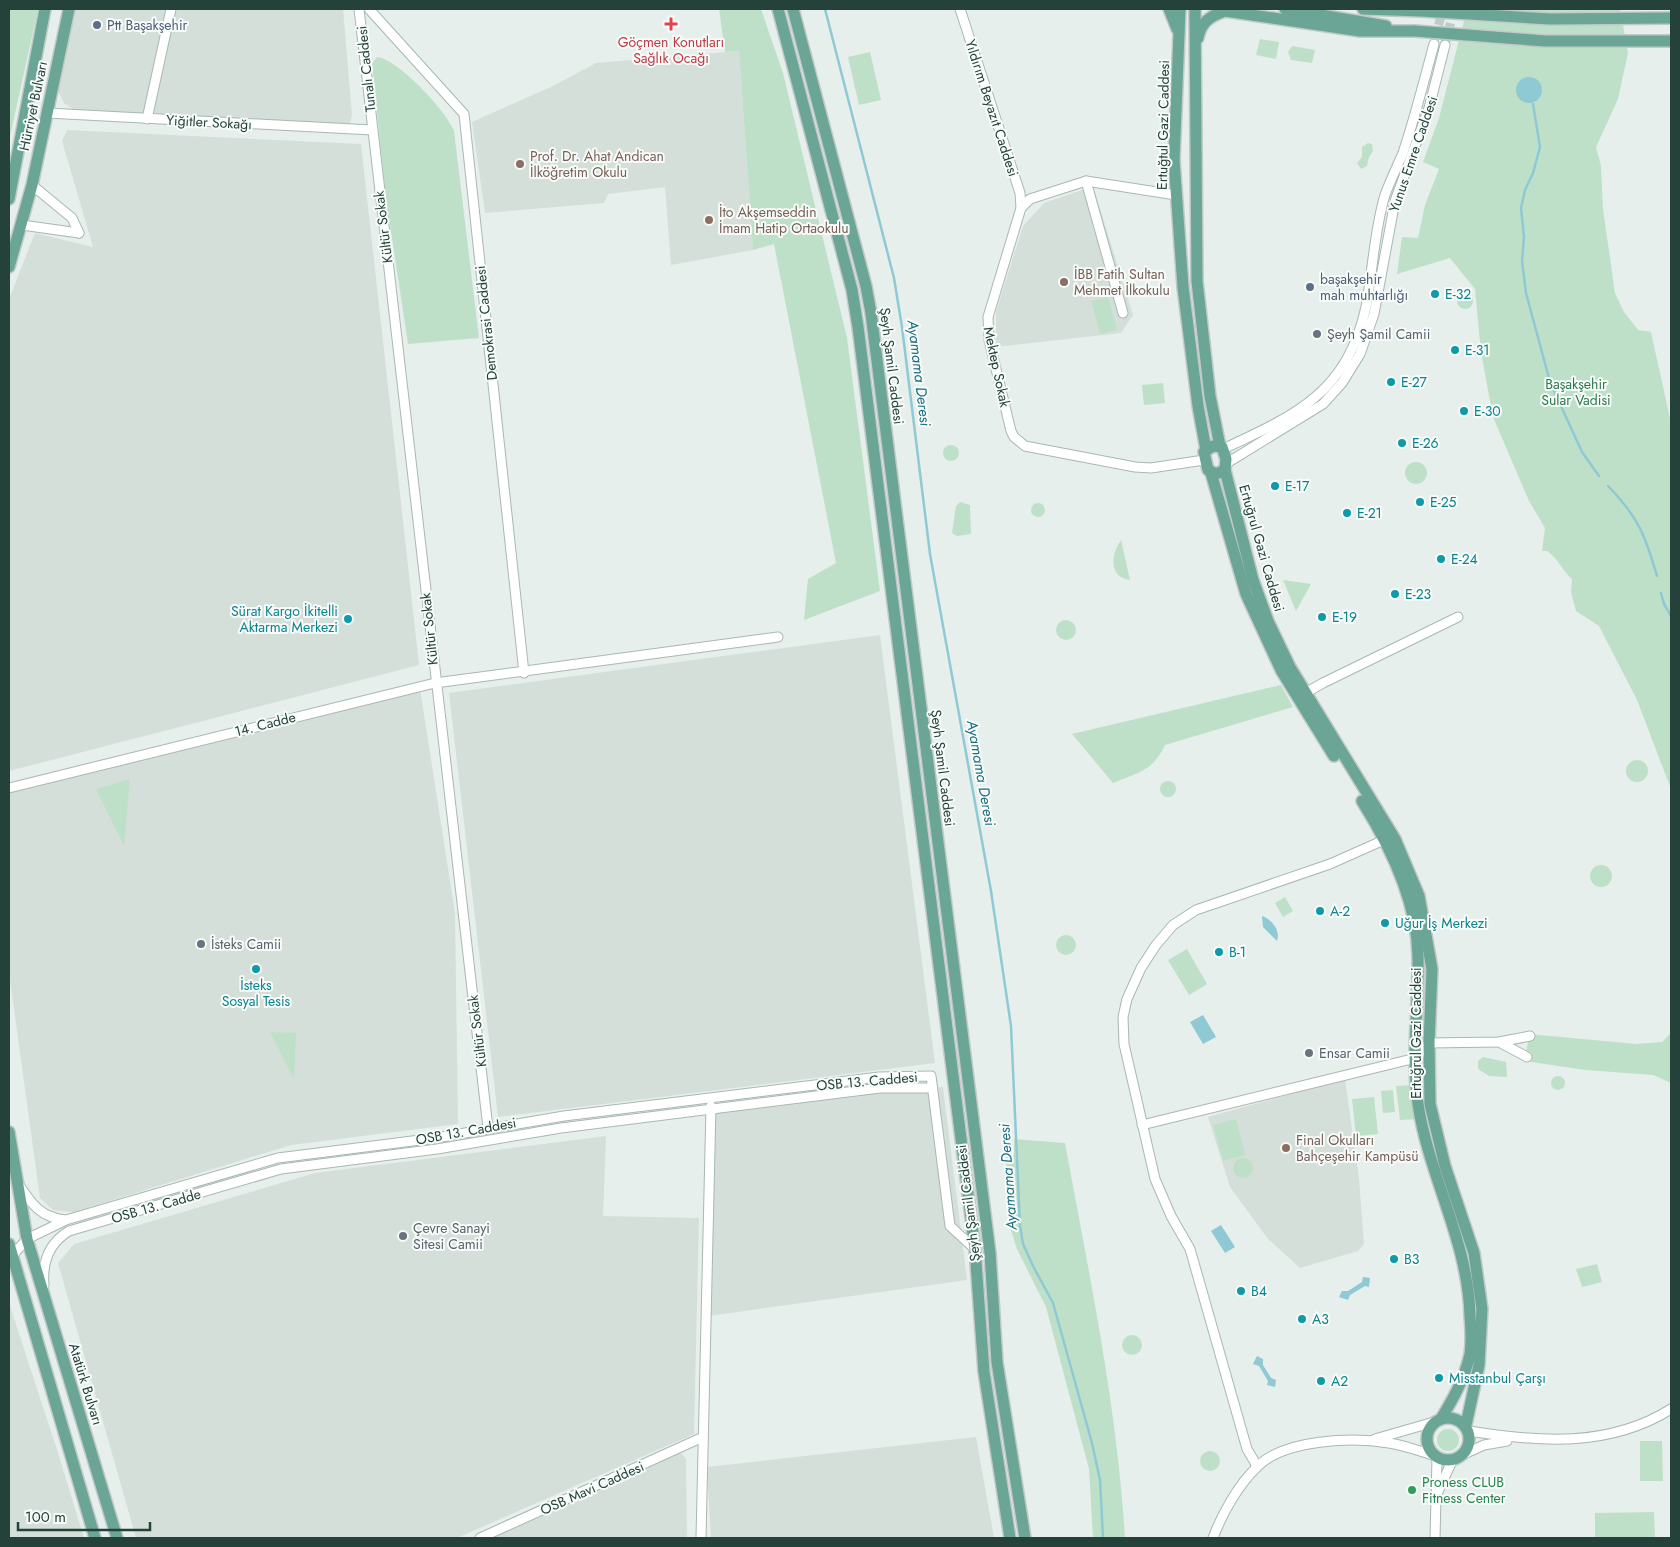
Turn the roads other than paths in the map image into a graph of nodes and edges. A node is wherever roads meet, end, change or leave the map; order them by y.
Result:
1 (45, 9) edge
2 (68, 9) edge
3 (171, 9) edge
4 (359, 9) edge
5 (369, 9) edge
6 (778, 9) edge
7 (793, 9) edge
8 (960, 9) edge
9 (1169, 9) edge
10 (1180, 9) edge
11 (1194, 9) edge
12 (1285, 9) edge
13 (1363, 9) edge
14 (1409, 9) edge
15 (1421, 11) junction
16 (1671, 18) edge
17 (1415, 31) junction
18 (1180, 35) junction
19 (1671, 41) edge
20 (1434, 44) tunnel mouth
21 (1445, 45) tunnel mouth
22 (1194, 62) junction
23 (46, 113) junction
24 (147, 119) junction
25 (372, 130) junction
26 (1174, 160) junction
27 (1196, 160) junction
28 (1086, 181) junction
29 (32, 185) junction
30 (1176, 195) junction
31 (1197, 197) junction
32 (9, 199) edge
33 (1021, 208) junction
34 (22, 225) junction
35 (9, 267) edge
36 (1123, 313) dead end
37 (1221, 448) junction
38 (1205, 454) junction
39 (1226, 466) junction
40 (1211, 473) junction
41 (1458, 617) dead end
42 (778, 637) dead end
43 (524, 673) junction
44 (435, 683) junction
45 (1302, 696) junction
46 (9, 788) edge
47 (1384, 840) junction
48 (1530, 1036) dead end
49 (1499, 1042) junction
50 (1429, 1043) junction
51 (1527, 1057) dead end
52 (1416, 1058) junction
53 (932, 1088) junction
54 (713, 1098) junction
55 (710, 1110) junction
56 (1142, 1125) junction
57 (488, 1128) junction
58 (9, 1132) edge
59 (316, 1152) junction
60 (300, 1154) junction
61 (319, 1164) junction
62 (304, 1166) junction
63 (15, 1178) junction
64 (66, 1220) junction
65 (27, 1239) junction
66 (9, 1244) edge
67 (975, 1249) junction
68 (12, 1256) junction
69 (46, 1300) junction
70 (1671, 1409) edge
71 (1438, 1421) junction
72 (1467, 1428) junction
73 (703, 1437) junction
74 (1522, 1439) junction
75 (1369, 1441) junction
76 (1435, 1457) junction
77 (1458, 1457) junction
78 (1257, 1466) junction
79 (1437, 1494) junction
80 (95, 1538) edge
81 (117, 1538) edge
82 (480, 1538) edge
83 (701, 1538) edge
84 (1010, 1538) edge
85 (1025, 1538) edge
86 (1213, 1538) edge
87 (1435, 1538) edge

1 - 32 main road, Hürriyet Bulvarı
2 - 23 main road, Hürriyet Bulvarı
3 - 24 street
4 - 25 street, Tunalı Caddesi
5 - 43 street, Demokrasi Caddesi
6 - 67 main road, Şeyh Şamil Caddesi
7 - 85 main road, Şeyh Şamil Caddesi
8 - 33 street, Yıldırım Beyazıt Caddesi
9 - 18 main road
10 - 18 main road, Ertuğtul Gazi Caddesi
11 - 22 main road
12 - 17 main road
13 - 15 main road
14 - 15 main road
15 - 16 main road, bridge
17 - 19 main road, bridge
17 - 22 main road
18 - 26 main road, Ertuğtul Gazi Caddesi
20 - 37 street, Yunus Emre Caddesi
21 - 39 street, Yunus Emre Caddesi
22 - 27 main road
23 - 24 street, Yiğitler Sokağı
23 - 29 main road, Hürriyet Bulvarı
24 - 25 street, Yiğitler Sokağı
25 - 44 street, Kültür Sokak
26 - 27 main road
26 - 30 main road, Ertuğtul Gazi Caddesi
27 - 31 main road
28 - 30 street
28 - 33 street
28 - 36 street
29 - 34 main road, Hürriyet Bulvarı
29 - 34 street
30 - 31 main road
30 - 38 main road, Ertuğtul Gazi Caddesi
31 - 37 main road
33 - 38 street, Mektep Sokak
34 - 35 main road, Hürriyet Bulvarı
37 - 38 main road
37 - 39 main road, Ertuğrul Gazi Caddesi
38 - 40 main road, Ertuğtul Gazi Caddesi
39 - 40 main road
39 - 45 main road, Ertuğrul Gazi Caddesi
40 - 45 main road, Ertuğrul Gazi Caddesi
41 - 45 street
42 - 43 street, 14. Cadde
43 - 44 street, 14. Cadde
44 - 46 street, 14. Cadde
44 - 57 street, Kültür Sokak
45 - 47 main road, Ertuğrul Gazi Caddesi
45 - 50 main road, Ertuğrul Gazi Caddesi
47 - 52 main road, Ertuğrul Gazi Caddesi
47 - 56 street
48 - 49 street
49 - 50 street
49 - 51 street
50 - 52 street
50 - 72 main road, Ertuğrul Gazi Caddesi
52 - 56 street
52 - 71 main road, Ertuğrul Gazi Caddesi
53 - 54 street, OSB 13. Caddesi
53 - 55 street, OSB 13. Caddesi
53 - 67 street, OSB 13. Caddesi
54 - 55 street
54 - 57 street, OSB 13. Caddesi
55 - 61 street, OSB 13. Caddesi
55 - 73 street
56 - 78 street
57 - 59 street, OSB 13. Caddesi
58 - 63 main road, Atatürk Bulvarı
59 - 60 street, OSB 13. Caddesi
59 - 61 street
60 - 62 street
60 - 64 street, OSB 13. Caddesi
61 - 62 street, OSB 13. Cadde
62 - 69 street, OSB 13. Cadde
63 - 64 street
63 - 65 main road, Atatürk Bulvarı
64 - 65 street, OSB 13. Caddesi
65 - 68 street
65 - 69 main road, Atatürk Bulvarı
66 - 68 main road
67 - 84 main road, Şeyh Şamil Caddesi
68 - 80 main road
69 - 81 main road, Atatürk Bulvarı
70 - 74 street
71 - 72 main road
71 - 75 street
71 - 76 main road
72 - 74 street
72 - 77 main road
73 - 82 street, OSB Mavi Caddesi
73 - 83 street
74 - 77 street
75 - 76 street
75 - 78 street
76 - 77 main road
76 - 79 street
77 - 79 street
78 - 86 street
79 - 87 street

